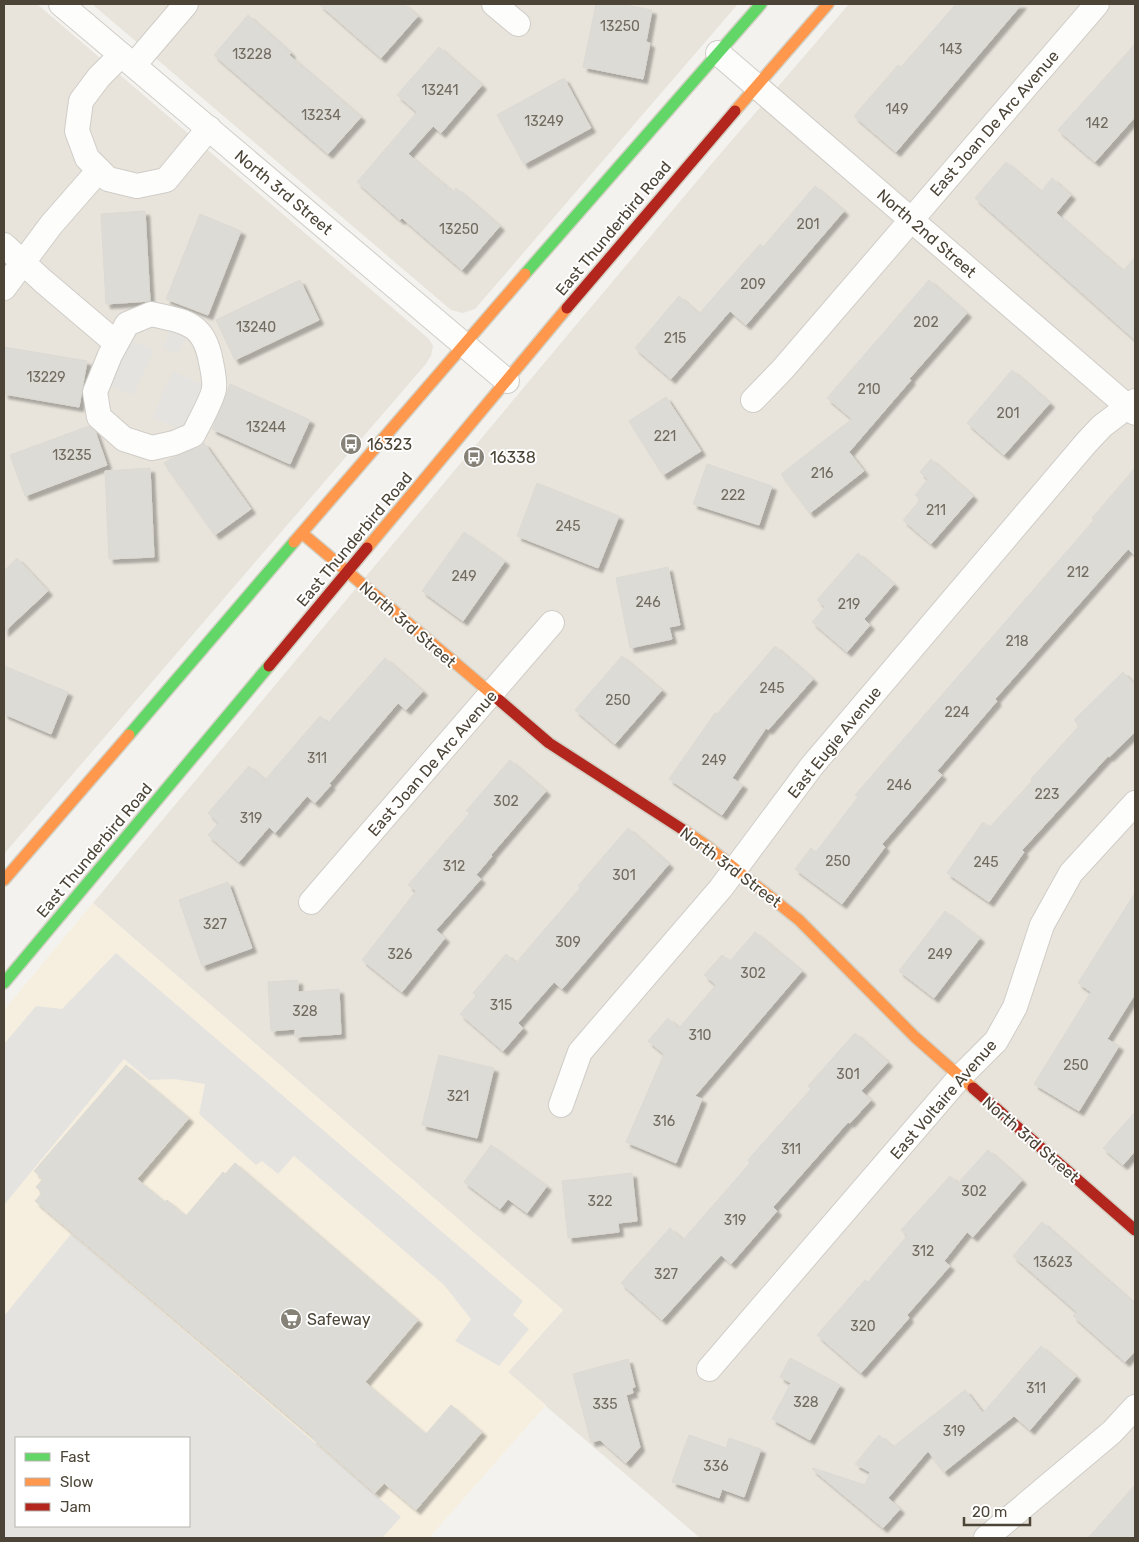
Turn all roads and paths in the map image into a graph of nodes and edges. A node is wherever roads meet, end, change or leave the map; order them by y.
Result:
1 (61, 4) edge
2 (186, 4) edge
3 (494, 4) edge
4 (762, 4) edge
5 (828, 4) edge
6 (1096, 4) edge
7 (518, 24) dead end
8 (718, 53) junction
9 (127, 60) junction
10 (756, 86) junction
11 (209, 128) junction
12 (99, 170) junction
13 (911, 219) junction
14 (4, 246) edge
15 (22, 263) junction
16 (4, 288) edge
17 (116, 343) junction
18 (464, 344) junction
19 (507, 381) junction
20 (753, 400) dead end
21 (1133, 407) edge
22 (303, 534) junction
23 (347, 572) junction
24 (552, 623) dead end
25 (490, 695) junction
26 (1135, 803) edge
27 (736, 869) junction
28 (4, 880) edge
29 (312, 902) dead end
30 (4, 983) edge
31 (960, 1077) junction
32 (561, 1105) dead end
33 (1135, 1230) edge
34 (709, 1369) dead end
35 (1135, 1408) edge
36 (986, 1538) edge

1 - 9 street, North 3rd Street
2 - 9 street
3 - 7 street
4 - 8 main road
5 - 10 main road, East Thunderbird Road
6 - 13 street, East Joan De Arc Avenue
8 - 10 street, North 2nd Street
8 - 18 main road
9 - 11 street, North 3rd Street
9 - 12 street
10 - 13 street, North 2nd Street
10 - 19 main road, East Thunderbird Road
11 - 12 street
11 - 18 street, North 3rd Street
12 - 15 street
13 - 20 street, East Joan De Arc Avenue
13 - 21 street, North 2nd Street
14 - 15 street
15 - 16 street
15 - 17 street
17 - 17 street
18 - 19 street, North 3rd Street
18 - 22 main road
19 - 23 main road, East Thunderbird Road
21 - 27 street, East Eugie Avenue
22 - 23 main road, North 3rd Street
22 - 28 main road
23 - 25 main road, North 3rd Street
23 - 30 main road, East Thunderbird Road
24 - 25 street, East Joan De Arc Avenue
25 - 27 main road, North 3rd Street
25 - 29 street, East Joan De Arc Avenue
26 - 31 street, East Voltaire Avenue
27 - 31 main road, North 3rd Street
27 - 32 street, East Eugie Avenue
31 - 33 main road, North 3rd Street
31 - 34 street, East Voltaire Avenue
35 - 36 street

